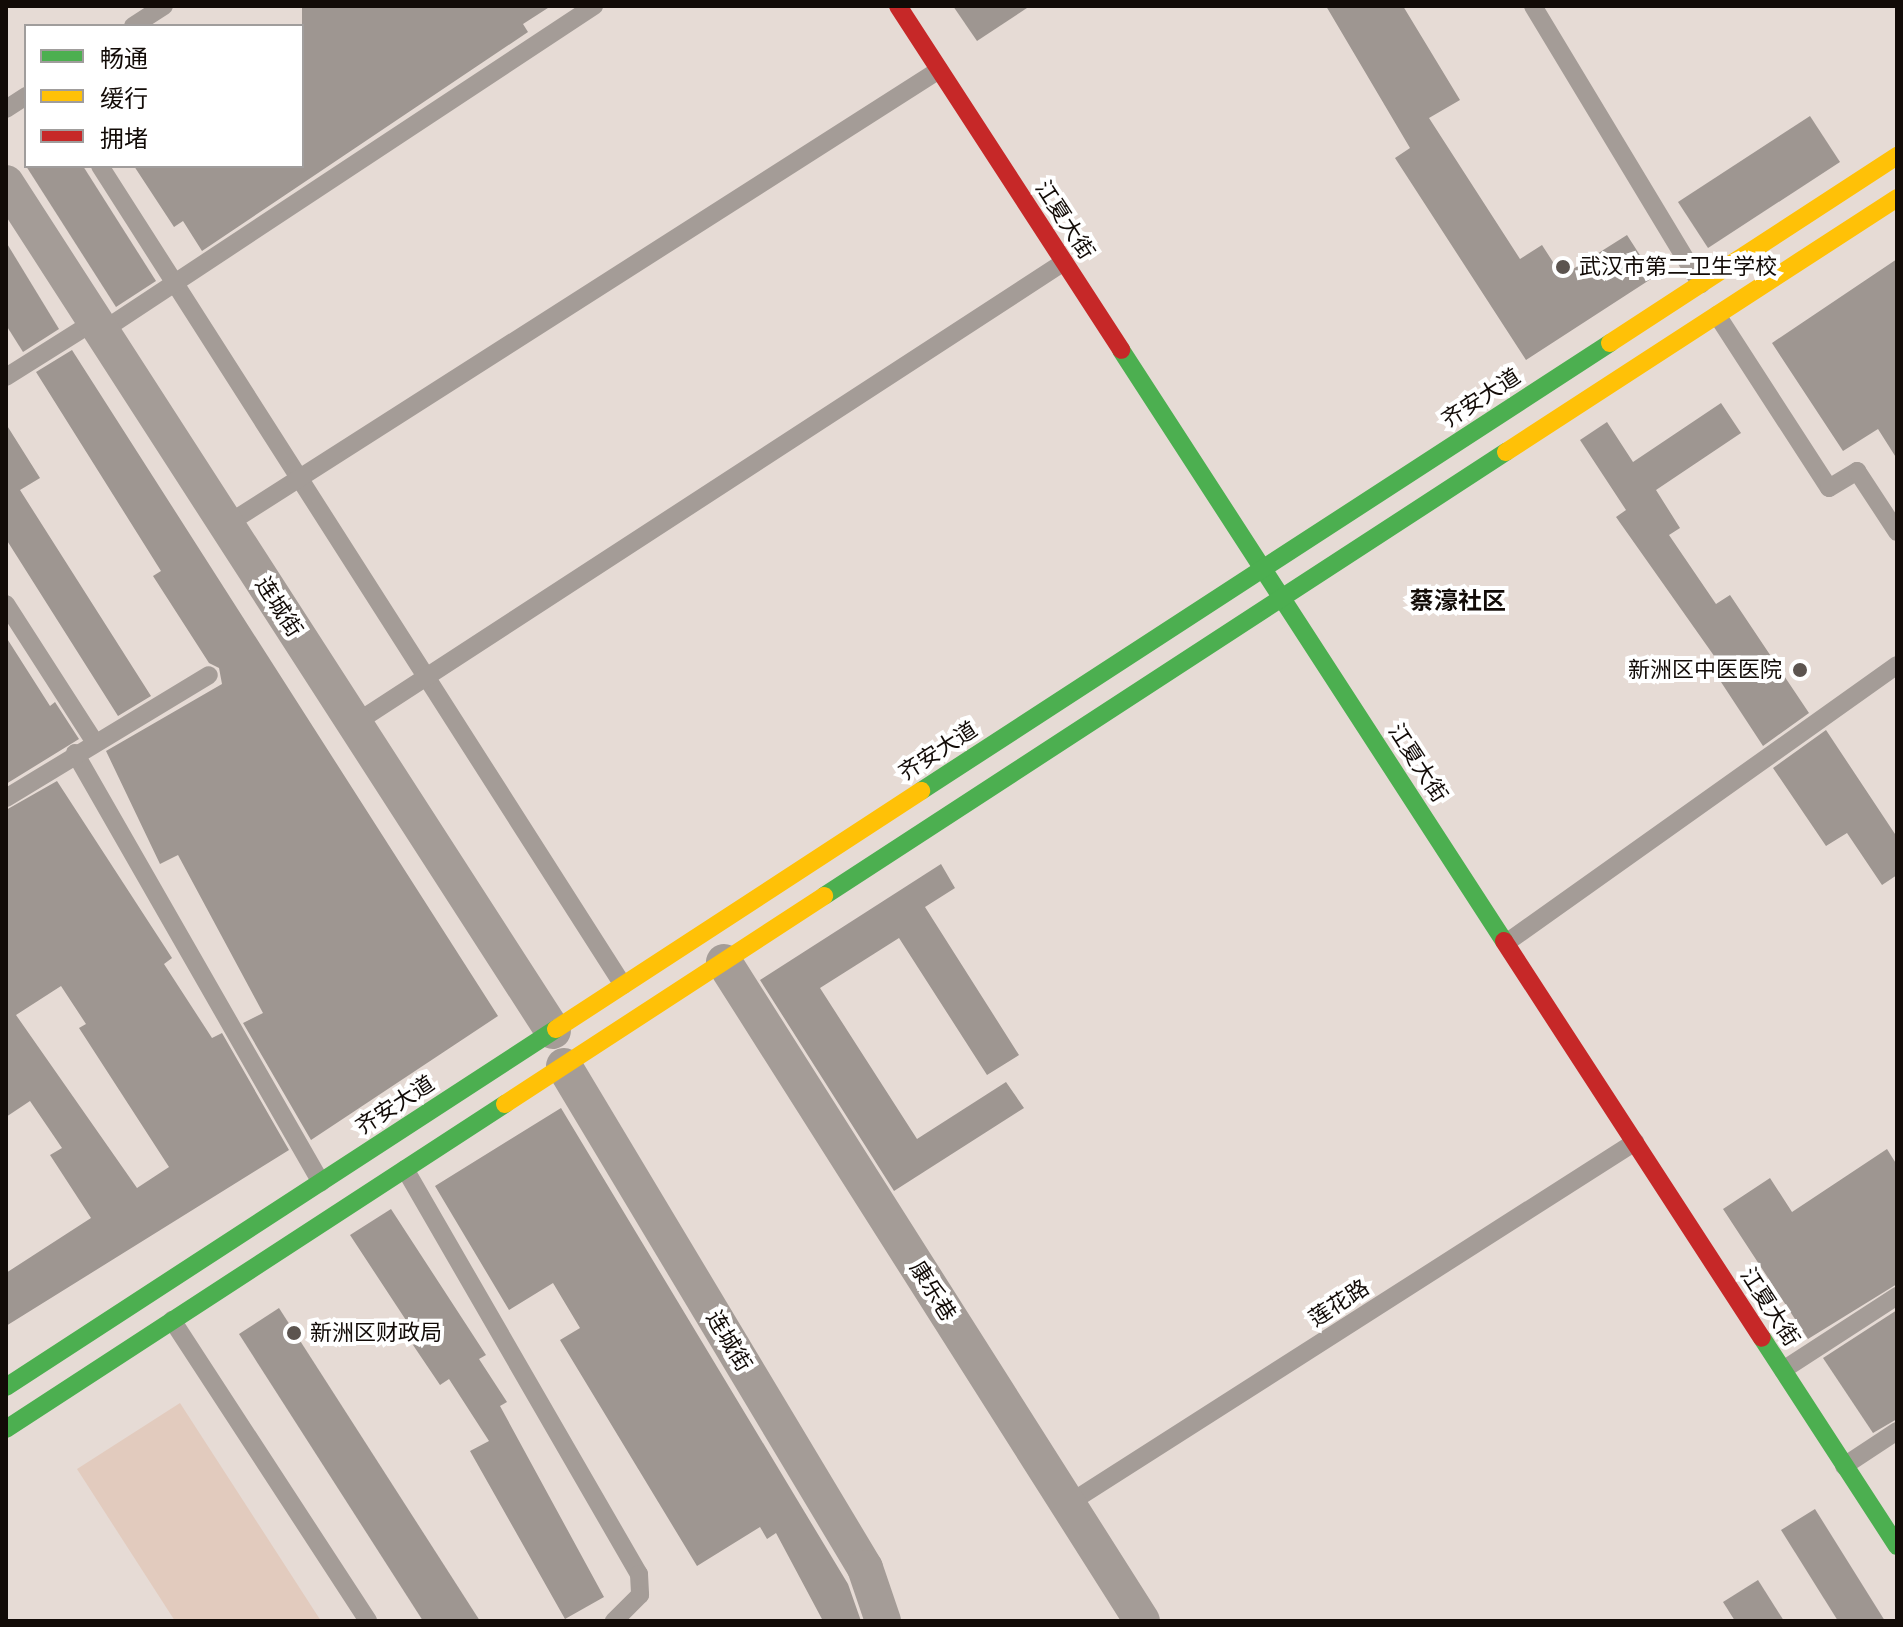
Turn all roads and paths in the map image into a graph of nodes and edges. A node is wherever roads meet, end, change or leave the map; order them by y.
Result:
1 (164, 6) edge
2 (594, 6) edge
3 (898, 6) edge
4 (1533, 6) edge
5 (136, 24) edge
6 (939, 70) junction
7 (24, 97) edge
8 (6, 109) edge
9 (1897, 156) edge
10 (101, 168) edge
11 (6, 183) edge
12 (1897, 198) edge
13 (1064, 262) junction
14 (174, 283) junction
15 (1701, 284) junction
16 (1717, 315) junction
17 (98, 326) junction
18 (6, 377) edge
19 (299, 478) junction
20 (226, 525) junction
21 (1897, 532) edge
22 (1263, 569) junction
23 (1282, 598) junction
24 (6, 604) edge
25 (1897, 665) edge
26 (209, 675) dead end
27 (426, 677) junction
28 (354, 724) junction
29 (94, 741) junction
30 (75, 753) junction
31 (6, 798) edge
32 (1506, 943) junction
33 (724, 962) junction
34 (623, 985) junction
35 (553, 1031) junction
36 (564, 1066) junction
37 (1635, 1142) junction
38 (405, 1169) junction
39 (321, 1182) junction
40 (1897, 1296) edge
41 (172, 1320) junction
42 (1783, 1370) junction
43 (6, 1387) edge
44 (6, 1429) edge
45 (1897, 1431) edge
46 (1844, 1466) junction
47 (1068, 1504) junction
48 (1897, 1546) edge
49 (368, 1621) edge
50 (614, 1621) edge
51 (883, 1621) edge
52 (1142, 1621) edge

1 - 5 lane
2 - 14 lane
3 - 6 main road, 江夏大街
4 - 15 lane
6 - 13 main road, 江夏大街
6 - 19 lane
7 - 8 lane
9 - 15 main road, 齐安大道
10 - 14 lane
11 - 17 street, 连城街
12 - 16 main road
13 - 22 main road, 江夏大街
13 - 27 lane
14 - 17 lane
14 - 19 lane
15 - 22 main road, 齐安大道
16 - 21 lane
16 - 23 main road
17 - 18 lane
17 - 20 street, 连城街
19 - 20 lane
19 - 27 lane
20 - 28 street, 连城街
22 - 23 main road, 江夏大街
22 - 34 main road, 齐安大道
23 - 32 main road, 江夏大街
23 - 33 main road
24 - 29 lane
25 - 32 lane
26 - 29 lane
27 - 28 lane
27 - 34 lane
28 - 35 street, 连城街
29 - 30 lane
30 - 31 lane
30 - 39 lane
32 - 37 main road, 江夏大街
33 - 36 main road
33 - 47 street, 康乐巷
34 - 35 main road, 齐安大道
35 - 39 main road, 齐安大道
36 - 38 main road
36 - 51 street, 连城街
37 - 42 main road, 江夏大街
37 - 47 lane, 莲花路
38 - 41 main road
38 - 50 lane
39 - 43 main road, 齐安大道
40 - 42 lane
41 - 44 main road
41 - 49 lane
42 - 46 main road, 江夏大街
45 - 46 lane
46 - 48 main road, 江夏大街
47 - 52 street, 康乐巷

